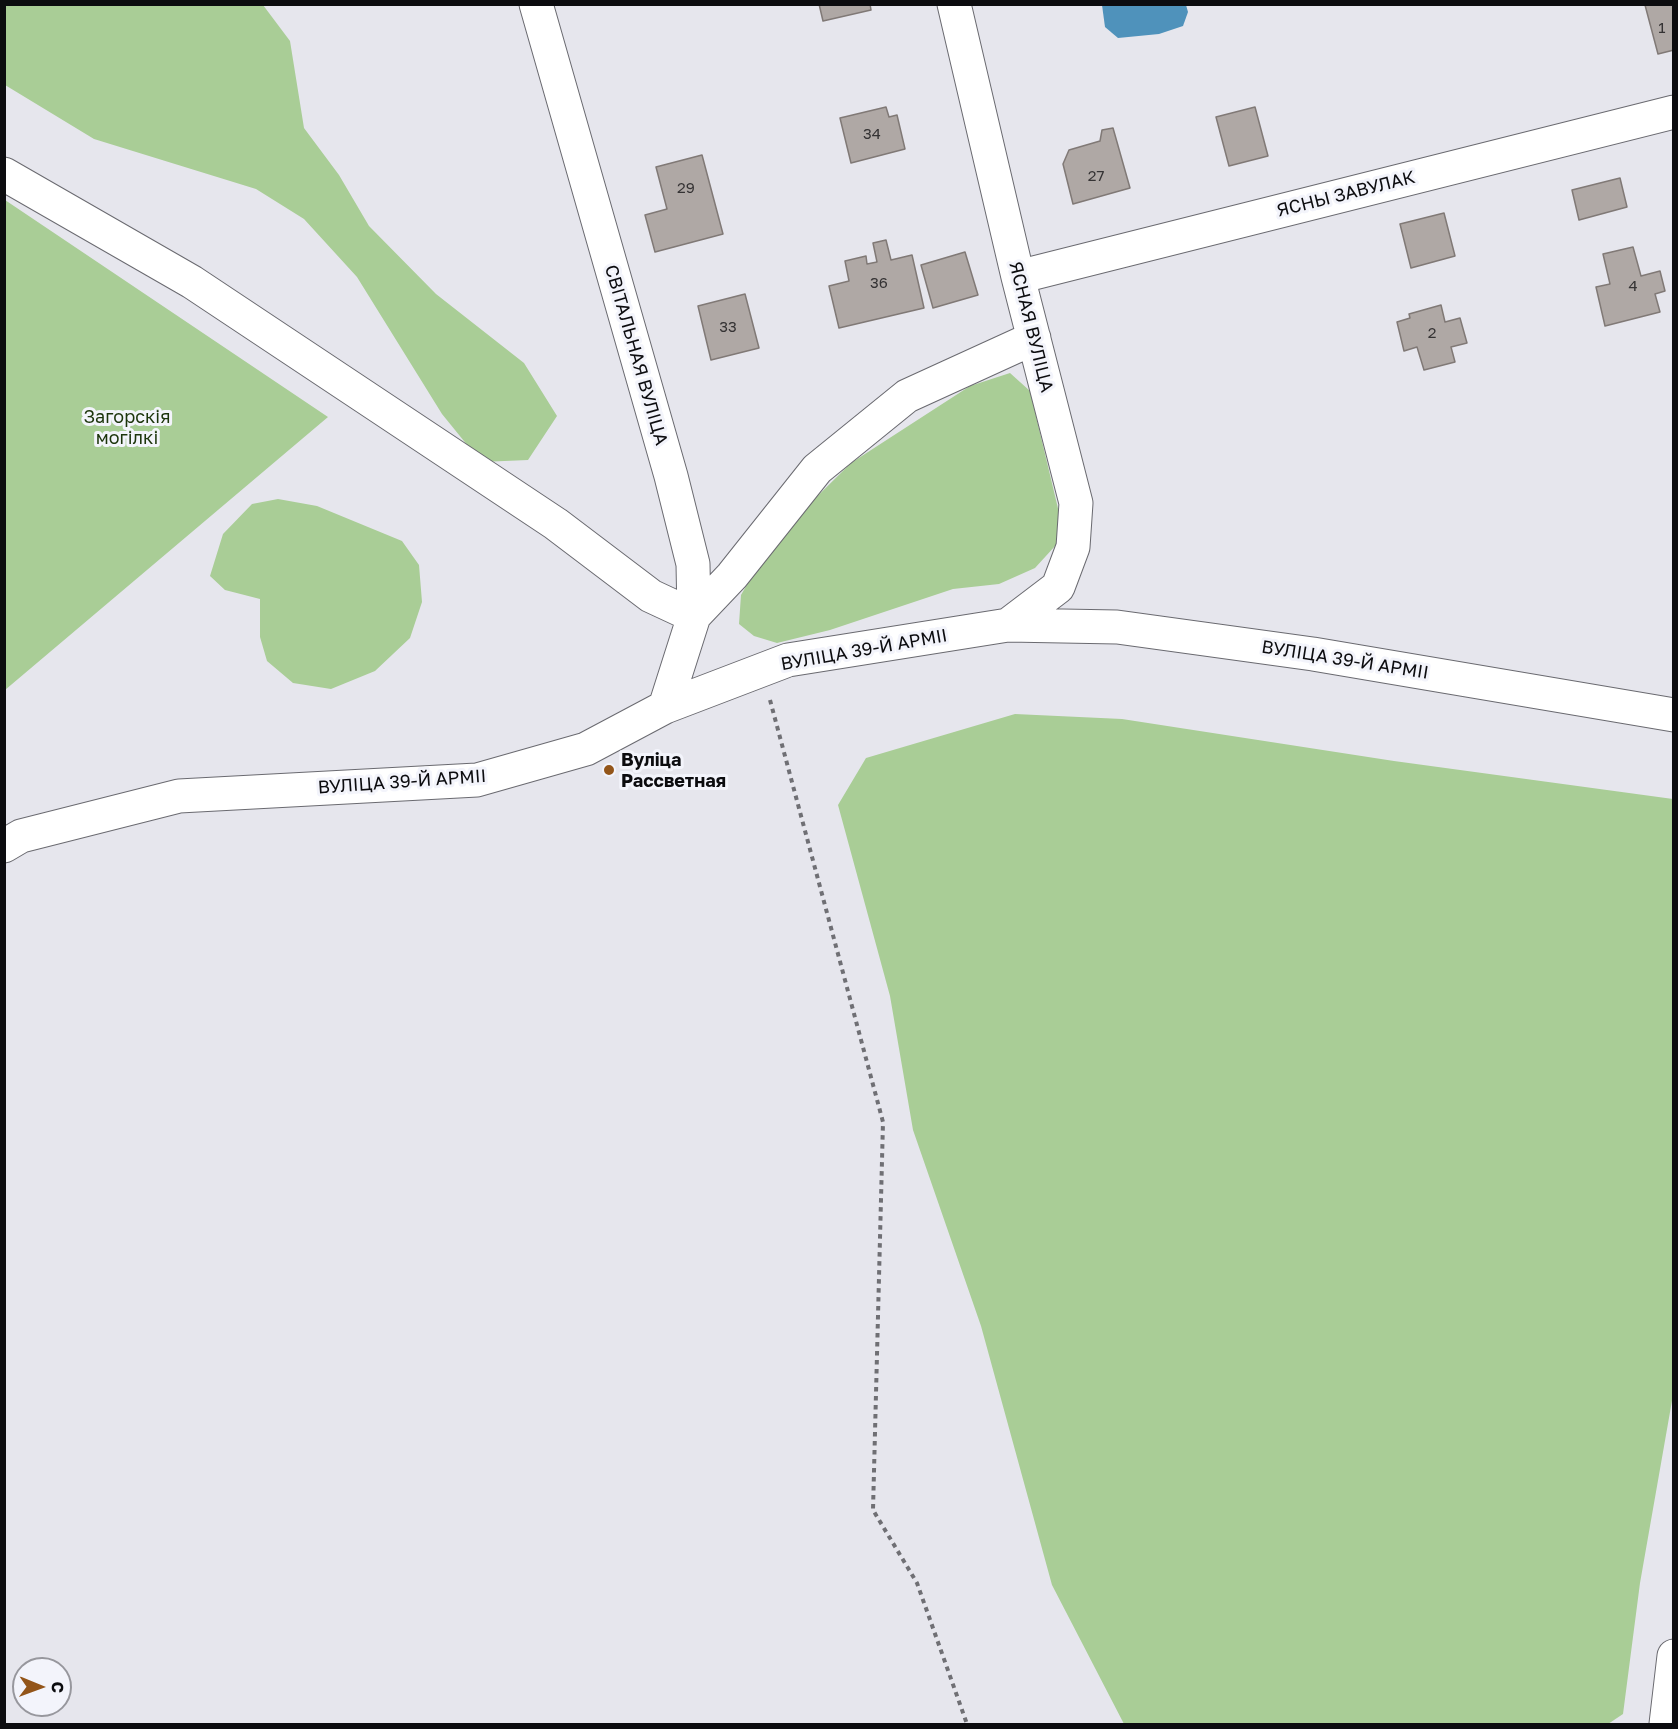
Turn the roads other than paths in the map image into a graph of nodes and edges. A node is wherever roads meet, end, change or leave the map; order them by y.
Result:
1 (536, 4) edge
2 (955, 5) edge
3 (1674, 111) edge
4 (4, 174) edge
5 (1018, 277) junction
6 (1034, 338) junction
7 (694, 616) junction
8 (1008, 625) junction
9 (665, 707) junction
10 (1674, 715) edge
11 (4, 846) edge
12 (1674, 1656) edge
13 (1672, 1689) edge
14 (1666, 1725) edge

1 - 7 street, СВІТАЛЬНАЯ ВУЛІЦА
2 - 5 street, ЯСНАЯ ВУЛІЦА
3 - 5 street, ЯСНЫ ЗАВУЛАК
4 - 7 street
5 - 6 street, ЯСНАЯ ВУЛІЦА
6 - 7 street
6 - 8 street, ЯСНАЯ ВУЛІЦА
7 - 9 street, СВІТАЛЬНАЯ ВУЛІЦА
8 - 9 street, ВУЛІЦА 39-Й АРМІІ
8 - 10 street, ВУЛІЦА 39-Й АРМІІ
9 - 11 street, ВУЛІЦА 39-Й АРМІІ
12 - 13 street
13 - 14 street

